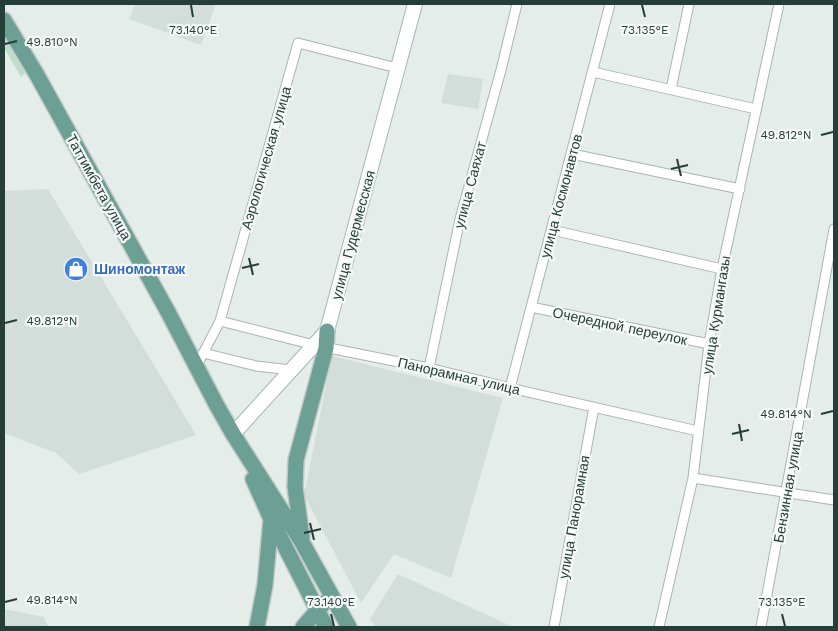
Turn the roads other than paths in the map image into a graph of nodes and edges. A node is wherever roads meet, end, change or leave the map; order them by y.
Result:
1 (415, 4) edge
2 (517, 4) edge
3 (610, 4) edge
4 (689, 4) edge
5 (779, 4) edge
6 (4, 20) edge
7 (397, 68) junction
8 (593, 72) junction
9 (671, 89) junction
10 (756, 109) junction
11 (572, 154) junction
12 (740, 188) junction
13 (834, 228) edge
14 (552, 230) junction
15 (722, 270) junction
16 (532, 308) junction
17 (220, 321) junction
18 (327, 331) joint
19 (709, 344) junction
20 (320, 346) junction
21 (203, 353) junction
22 (196, 368) junction
23 (429, 368) junction
24 (291, 370) junction
25 (510, 388) junction
26 (594, 407) junction
27 (698, 431) junction
28 (234, 434) junction
29 (692, 478) junction
30 (787, 493) junction
31 (834, 500) edge
32 (271, 519) junction
33 (303, 544) junction
34 (332, 595) junction
35 (339, 608) junction
36 (322, 621) edge
37 (257, 627) edge
38 (303, 627) edge
39 (349, 627) edge
40 (554, 627) edge
41 (659, 627) edge
42 (761, 627) edge

1 - 7 main road, улица Гудермесская
2 - 23 street, улица Саяхат
3 - 8 street, улица Космонавтов
4 - 9 street
5 - 10 street, улица Курмангазы
6 - 22 main road, Таттимбета улица
7 - 17 street, Аэрологическая улица
7 - 18 main road, улица Гудермесская
8 - 9 street
8 - 11 street, улица Космонавтов
9 - 10 street
10 - 12 street, улица Курмангазы
11 - 12 street
11 - 14 street, улица Космонавтов
12 - 15 street, улица Курмангазы
13 - 30 street, Бензинная улица
14 - 15 street
14 - 16 street, улица Космонавтов
15 - 19 street, улица Курмангазы
16 - 19 street, Очередной переулок
16 - 25 street, улица Космонавтов
17 - 20 street, Панорамная улица
17 - 21 street, Аэрологическая улица
18 - 20 main road
19 - 27 street, улица Курмангазы
20 - 23 street, Панорамная улица
20 - 24 main road
20 - 33 main road
21 - 22 street, Аэрологическая улица
21 - 24 street
22 - 28 main road, Таттимбета улица
23 - 25 street, Панорамная улица
24 - 28 main road
25 - 26 street, Панорамная улица
26 - 27 street, Панорамная улица
26 - 40 street, улица Панорамная
27 - 29 street, улица Курмангазы
28 - 32 main road
28 - 33 main road
29 - 30 street
29 - 41 street, улица Курмангазы
30 - 31 street
30 - 42 street, Бензинная улица
32 - 36 main road
32 - 37 main road
33 - 34 main road
34 - 35 main road
34 - 36 main road
35 - 36 main road
35 - 39 main road
36 - 38 main road

